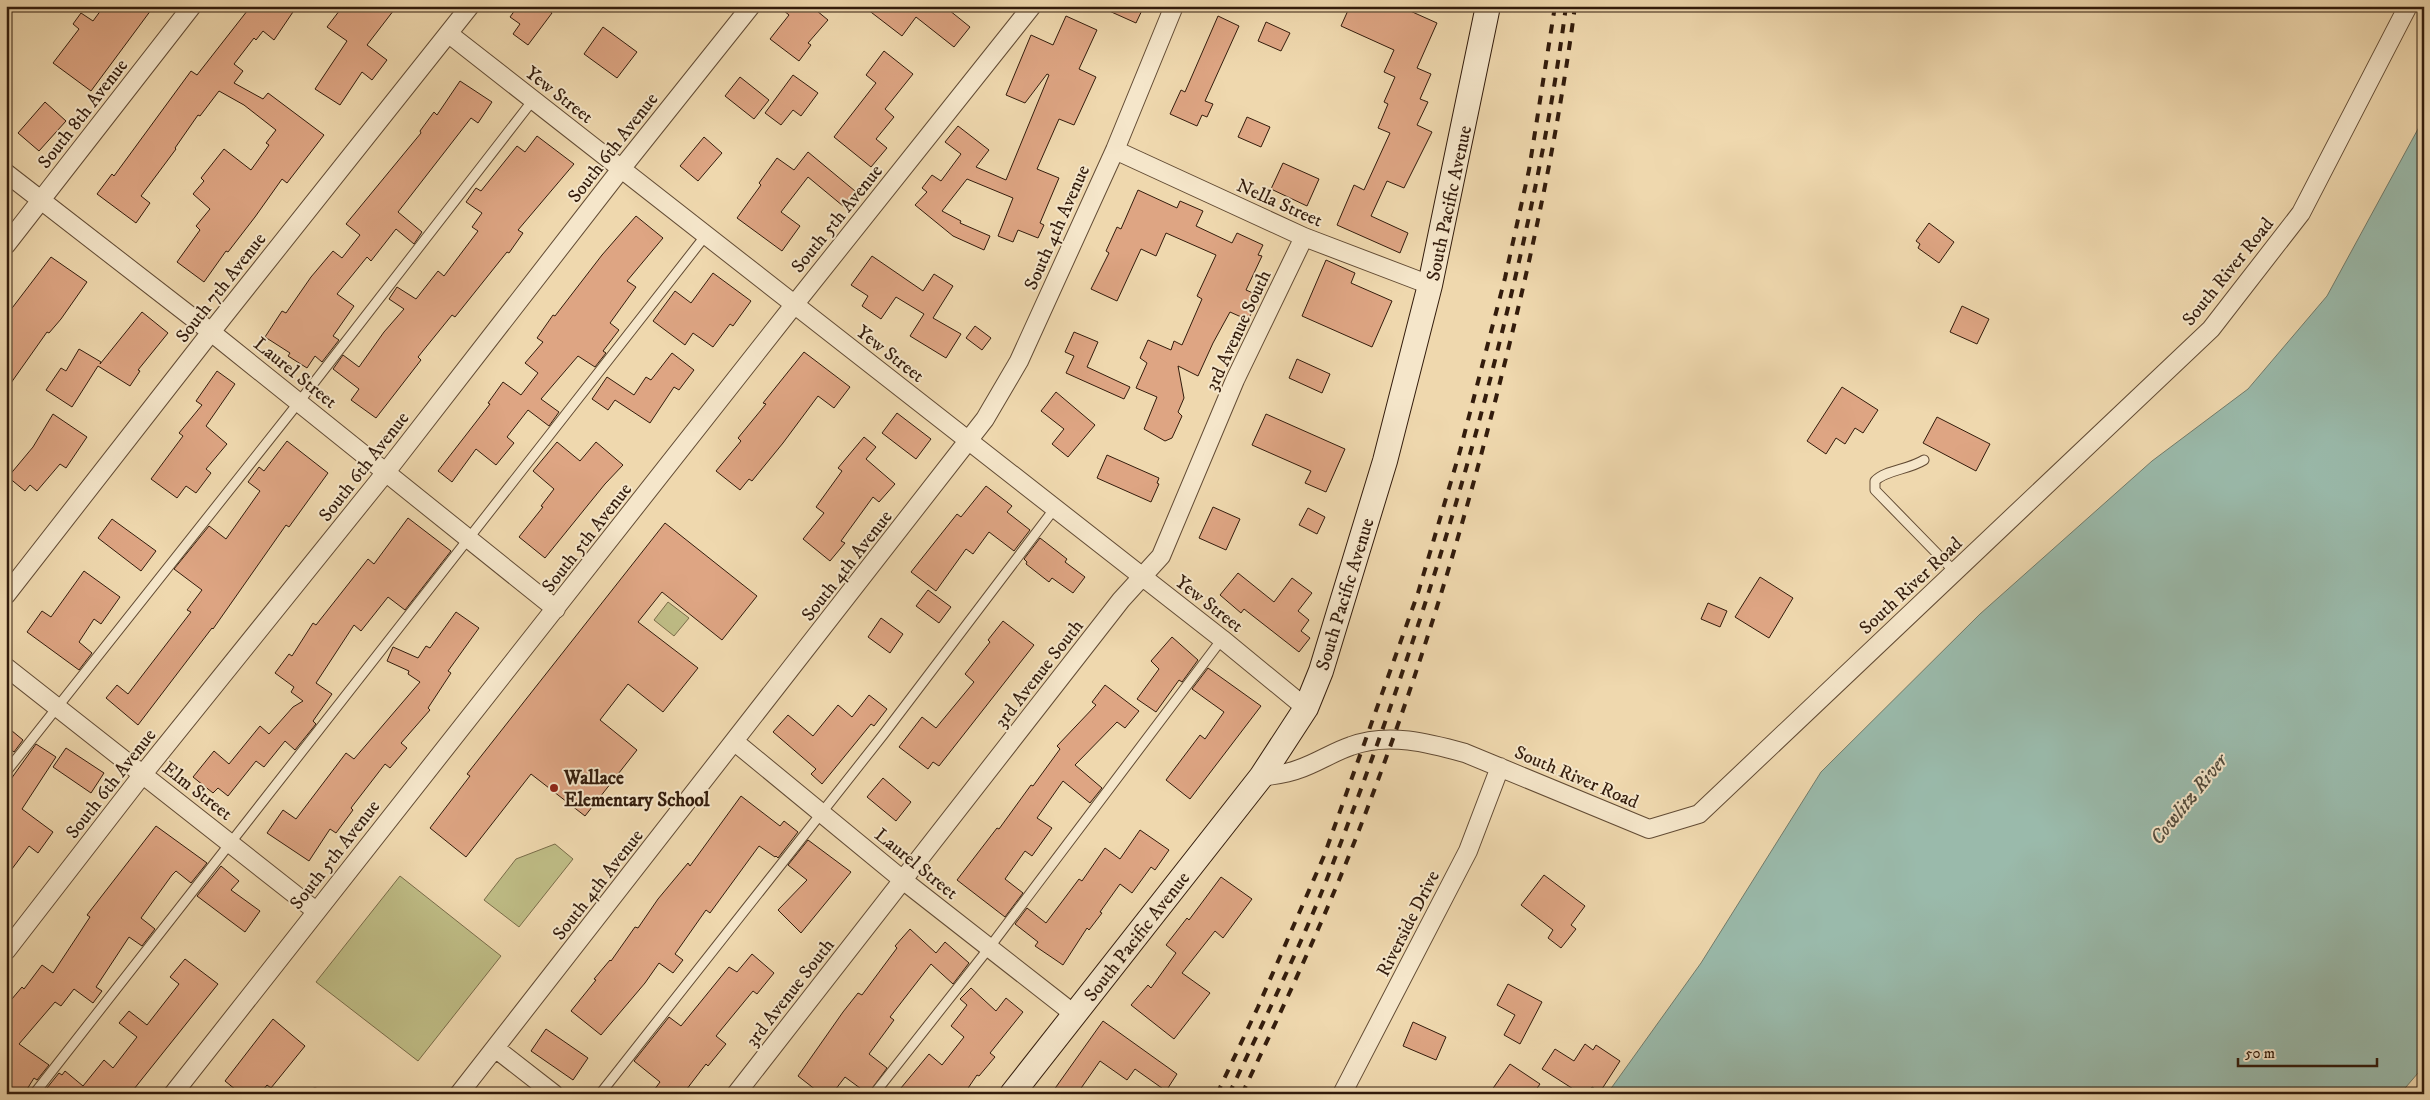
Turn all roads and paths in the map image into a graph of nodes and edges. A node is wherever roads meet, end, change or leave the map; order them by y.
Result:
1 (192, 6) edge
2 (470, 6) edge
3 (752, 6) edge
4 (1032, 6) edge
5 (1174, 6) edge
6 (1488, 6) edge
7 (2408, 6) edge
8 (449, 34) junction
9 (533, 100) junction
10 (1115, 150) junction
11 (621, 169) junction
12 (6, 173) edge
13 (42, 200) junction
14 (706, 235) junction
15 (1304, 237) junction
16 (6, 246) edge
17 (1430, 285) junction
18 (794, 305) junction
19 (211, 332) junction
20 (299, 402) junction
21 (968, 440) junction
22 (1924, 460) dead end
23 (386, 472) junction
24 (1055, 508) junction
25 (470, 540) junction
26 (1955, 572) junction
27 (1142, 577) junction
28 (6, 595) edge
29 (556, 609) junction
30 (1222, 639) junction
31 (6, 667) edge
32 (56, 707) junction
33 (1306, 708) junction
34 (735, 742) junction
35 (1500, 767) junction
36 (6, 772) edge
37 (143, 774) junction
38 (1261, 777) junction
39 (821, 813) junction
40 (230, 842) junction
41 (904, 881) junction
42 (316, 911) junction
43 (989, 948) junction
44 (6, 951) edge
45 (1074, 1014) junction
46 (495, 1048) junction
47 (34, 1094) edge
48 (173, 1094) edge
49 (459, 1094) edge
50 (554, 1094) edge
51 (600, 1094) edge
52 (736, 1094) edge
53 (874, 1094) edge
54 (1012, 1094) edge
55 (1342, 1094) edge

1 - 13 street, South 8th Avenue
2 - 8 street, South 7th Avenue
3 - 11 street, South 6th Avenue
4 - 18 street, South 5th Avenue
5 - 10 street, South 4th Avenue
6 - 17 street, South Pacific Avenue
7 - 26 street, South River Road
8 - 9 street, Yew Street
8 - 19 street, South 7th Avenue
9 - 11 street, Yew Street
9 - 20 lane
10 - 15 street, Nella Street
10 - 21 street, South 4th Avenue
11 - 14 street, Yew Street
11 - 23 street, South 6th Avenue
12 - 13 street, Laurel Street
13 - 16 street, South 8th Avenue
13 - 19 street, Laurel Street
14 - 18 street, Yew Street
14 - 25 lane
15 - 17 street, Nella Street
15 - 27 street, 3rd Avenue South
17 - 33 street, South Pacific Avenue
18 - 21 street, Yew Street
18 - 29 street, South 5th Avenue
19 - 20 street, Laurel Street
19 - 28 street, South 7th Avenue
20 - 23 street, Laurel Street
20 - 32 lane
21 - 24 street, Yew Street
21 - 34 street, South 4th Avenue
22 - 26 lane
23 - 25 street, Laurel Street
23 - 37 street, South 6th Avenue
24 - 27 street, Yew Street
24 - 39 lane
25 - 29 street, Laurel Street
25 - 40 lane
26 - 35 street, South River Road
27 - 30 street, Yew Street
27 - 41 street, 3rd Avenue South
29 - 42 street, South 5th Avenue
30 - 33 street, Yew Street
30 - 43 lane
31 - 32 street, Elm Street
32 - 36 lane
32 - 37 street, Elm Street
33 - 38 street, South Pacific Avenue
34 - 39 street, Laurel Street
34 - 46 street, South 4th Avenue
35 - 38 street, South River Road
35 - 55 street, Riverside Drive
37 - 40 street, Elm Street
37 - 44 street, South 6th Avenue
38 - 45 street, South Pacific Avenue
39 - 41 street, Laurel Street
39 - 51 lane
40 - 42 street, Elm Street
40 - 47 lane
41 - 43 street, Laurel Street
41 - 52 street, 3rd Avenue South
42 - 48 street, South 5th Avenue
43 - 45 street, Laurel Street
43 - 53 lane
45 - 54 street, South Pacific Avenue
46 - 49 street, South 4th Avenue
46 - 50 street

